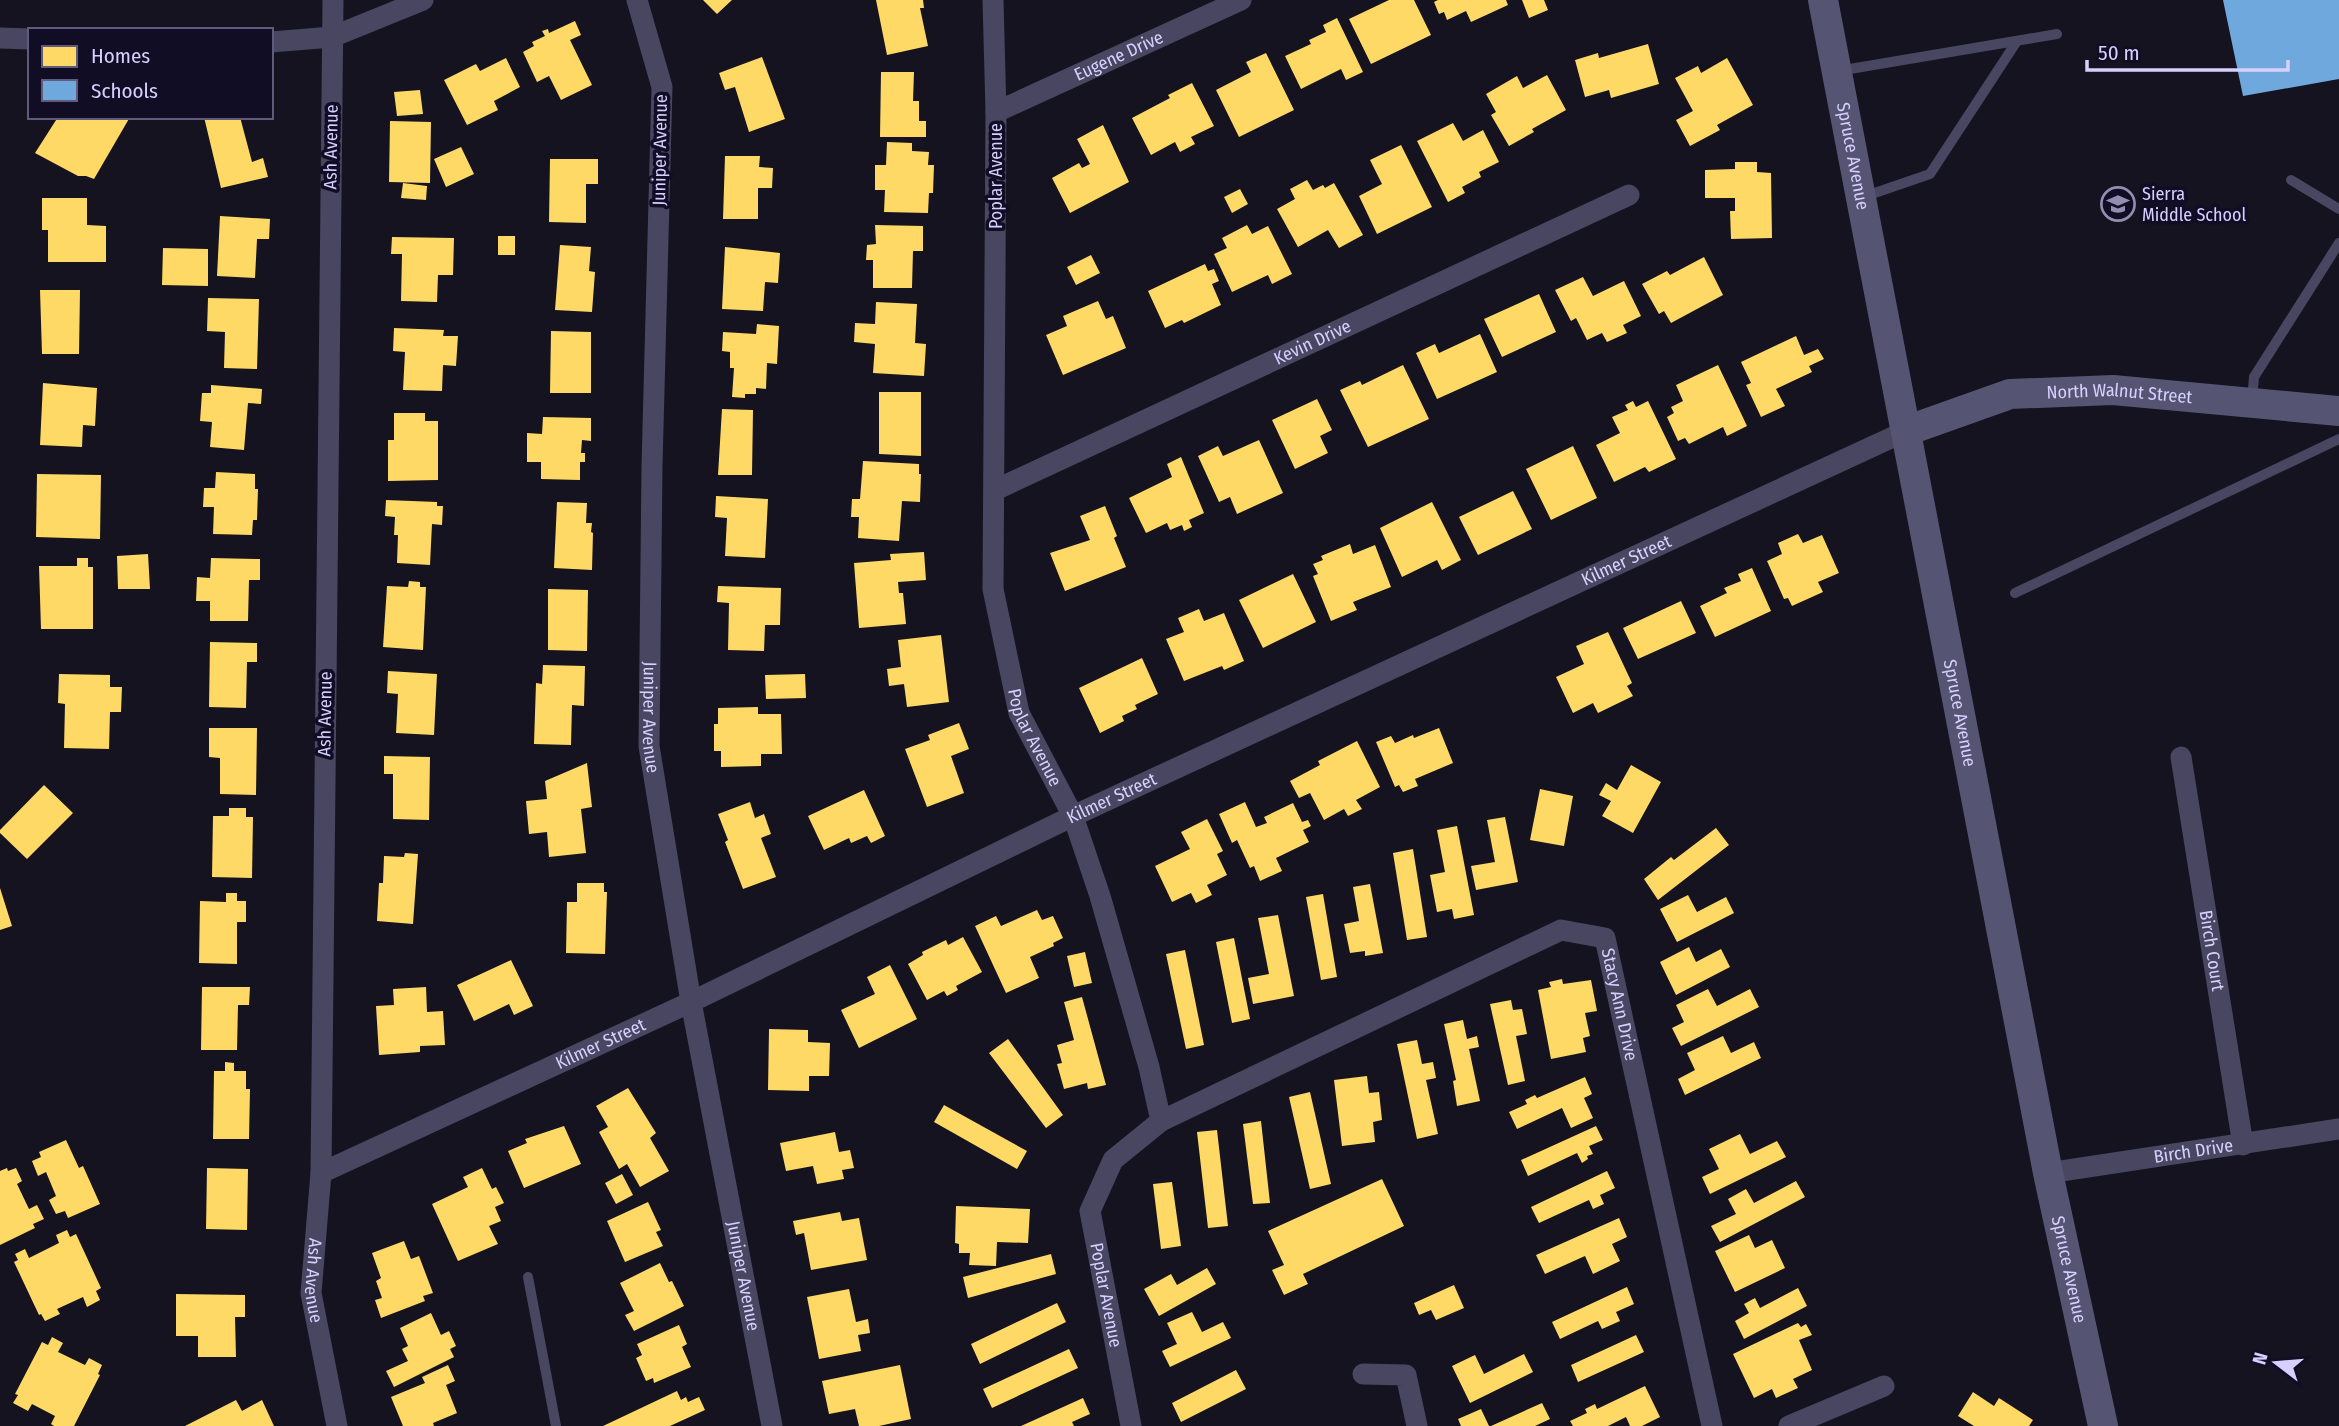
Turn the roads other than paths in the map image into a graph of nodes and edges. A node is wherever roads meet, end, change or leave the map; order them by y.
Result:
1 (333, 0) edge
2 (424, 0) edge
3 (637, 0) edge
4 (993, 0) edge
5 (1241, 0) edge
6 (1823, 0) edge
7 (2057, 34) dead end
8 (332, 37) junction
9 (0, 38) edge
10 (28, 39) edge
11 (2017, 41) junction
12 (273, 42) edge
13 (1837, 71) junction
14 (996, 112) junction
15 (2291, 180) dead end
16 (1629, 195) dead end
17 (1860, 198) junction
18 (2339, 209) edge
19 (2339, 243) edge
20 (2251, 403) junction
21 (2339, 411) edge
22 (1906, 431) junction
23 (2339, 439) edge
24 (995, 490) junction
25 (2015, 593) dead end
26 (2181, 757) dead end
27 (1073, 816) junction
28 (691, 1002) junction
29 (1161, 1121) junction
30 (2339, 1129) edge
31 (2243, 1145) junction
32 (321, 1173) junction
33 (2048, 1173) junction
34 (528, 1277) dead end
35 (1363, 1374) dead end
36 (1884, 1386) dead end
37 (337, 1426) edge
38 (556, 1426) edge
39 (772, 1426) edge
40 (1131, 1426) edge
41 (1417, 1426) edge
42 (1712, 1426) edge
43 (1789, 1426) edge
44 (2104, 1426) edge

1 - 8 street, Ash Avenue
2 - 8 street
3 - 28 street, Juniper Avenue
4 - 14 street, Poplar Avenue
5 - 14 street, Eugene Drive
6 - 13 main road, Spruce Avenue
7 - 11 lane
8 - 12 street
8 - 32 street, Ash Avenue
9 - 10 street
11 - 13 lane
11 - 17 lane
13 - 17 main road, Spruce Avenue
14 - 24 street, Poplar Avenue
15 - 18 lane
16 - 24 street, Kevin Drive
17 - 22 main road, Spruce Avenue
19 - 20 lane
20 - 21 main road, North Walnut Street
20 - 22 main road, North Walnut Street
22 - 27 street, Kilmer Street
22 - 33 main road, Spruce Avenue
23 - 25 lane
24 - 27 street, Poplar Avenue
26 - 31 street, Birch Court
27 - 28 street, Kilmer Street
27 - 29 street, Poplar Avenue
28 - 32 street, Kilmer Street
28 - 39 street, Juniper Avenue
29 - 40 street, Poplar Avenue
29 - 42 street, Stacy Ann Drive
30 - 31 street, Birch Drive
31 - 33 street, Birch Drive
32 - 37 street, Ash Avenue
33 - 44 main road, Spruce Avenue
34 - 38 lane
35 - 41 street
36 - 43 street

